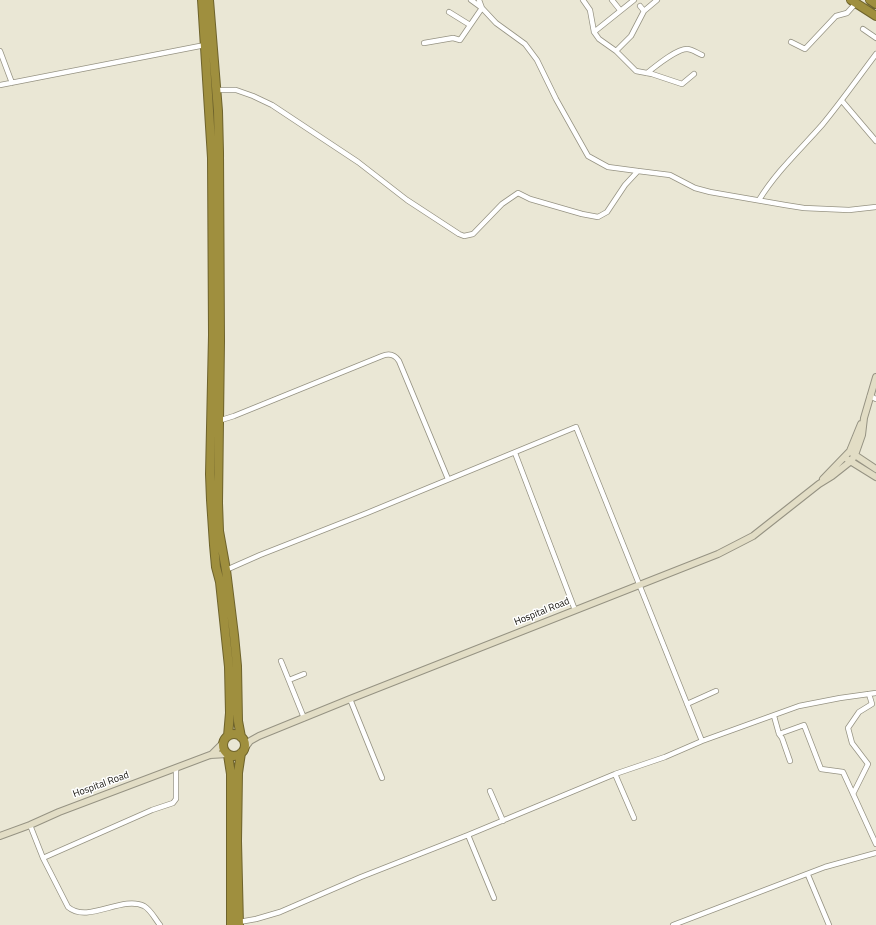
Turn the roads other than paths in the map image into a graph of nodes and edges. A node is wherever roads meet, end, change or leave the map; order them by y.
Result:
1 (202, 0) edge
2 (209, 0) edge
3 (471, 0) edge
4 (479, 0) edge
5 (584, 0) edge
6 (612, 0) edge
7 (634, 0) edge
8 (658, 0) edge
9 (870, 0) edge
10 (854, 2) edge
11 (876, 4) edge
12 (640, 6) dead end
13 (482, 8) junction
14 (620, 10) junction
15 (644, 11) junction
16 (449, 12) dead end
17 (876, 16) edge
18 (470, 25) junction
19 (863, 29) dead end
20 (594, 32) junction
21 (876, 38) edge
22 (791, 42) dead end
23 (424, 43) dead end
24 (205, 45) junction
25 (0, 51) edge
26 (616, 51) junction
27 (876, 54) edge
28 (702, 55) dead end
29 (647, 73) junction
30 (694, 74) dead end
31 (12, 83) junction
32 (0, 85) edge
33 (216, 90) junction
34 (842, 101) junction
35 (876, 141) edge
36 (638, 171) junction
37 (759, 200) junction
38 (876, 207) edge
39 (876, 377) edge
40 (873, 397) edge
41 (218, 421) junction
42 (515, 453) junction
43 (852, 453) junction
44 (848, 459) junction
45 (875, 473) edge
46 (448, 479) junction
47 (226, 570) junction
48 (640, 584) junction
49 (575, 610) junction
50 (281, 661) dead end
51 (304, 674) dead end
52 (289, 680) junction
53 (716, 691) dead end
54 (876, 693) edge
55 (869, 694) junction
56 (350, 699) junction
57 (687, 704) junction
58 (774, 716) junction
59 (304, 718) junction
60 (779, 734) junction
61 (259, 736) junction
62 (241, 737) junction
63 (226, 739) junction
64 (702, 740) junction
65 (243, 751) junction
66 (210, 755) junction
67 (226, 755) junction
68 (790, 761) dead end
69 (176, 768) junction
70 (615, 774) junction
71 (382, 778) dead end
72 (490, 791) dead end
73 (853, 794) junction
74 (634, 818) dead end
75 (503, 821) junction
76 (30, 825) junction
77 (468, 835) junction
78 (0, 836) edge
79 (876, 844) edge
80 (876, 853) edge
81 (43, 858) junction
82 (808, 875) junction
83 (494, 898) dead end
84 (234, 924) edge
85 (160, 925) edge
86 (673, 925) edge
87 (829, 925) edge

1 - 24 highway
2 - 33 highway
3 - 13 street
4 - 13 street
5 - 20 street
6 - 14 street
7 - 14 street
8 - 15 street
9 - 11 highway
10 - 17 highway
10 - 22 street
12 - 15 street
13 - 18 street
13 - 36 street
14 - 20 street
15 - 26 street
16 - 18 street
18 - 23 street
19 - 21 street
20 - 26 street
24 - 31 street
24 - 63 highway
25 - 31 street
26 - 29 street
27 - 34 street
28 - 29 street
29 - 30 street
31 - 32 street
33 - 36 street
33 - 41 highway
34 - 35 street
34 - 37 street
36 - 37 street
37 - 38 street
39 - 40 street
40 - 43 street, Hospital Road
41 - 46 street
41 - 47 highway
42 - 46 street
42 - 48 street
42 - 49 street
43 - 44 street, Hospital Road
43 - 45 street
44 - 45 street
44 - 48 street, Hospital Road
46 - 47 street
47 - 62 highway
48 - 49 street, Hospital Road
48 - 57 street
49 - 56 street, Hospital Road
50 - 52 street
51 - 52 street
52 - 59 street
53 - 57 street
54 - 55 street
55 - 58 street
55 - 73 street
56 - 59 street, Hospital Road
56 - 71 street
57 - 64 street
58 - 60 street
58 - 64 street
59 - 61 street, Hospital Road
60 - 68 street
60 - 73 street
61 - 62 street
61 - 65 street
62 - 63 highway
62 - 65 highway
63 - 66 street
63 - 67 highway
64 - 70 street
65 - 67 highway
65 - 84 highway
66 - 67 street
66 - 69 street, Hospital Road
67 - 84 highway
69 - 76 street, Hospital Road
69 - 81 street
70 - 74 street
70 - 75 street
72 - 75 street
73 - 79 street
75 - 77 street
76 - 78 street, Hospital Road
76 - 81 street
77 - 83 street
77 - 84 street
80 - 82 street
81 - 85 street
82 - 86 street
82 - 87 street

